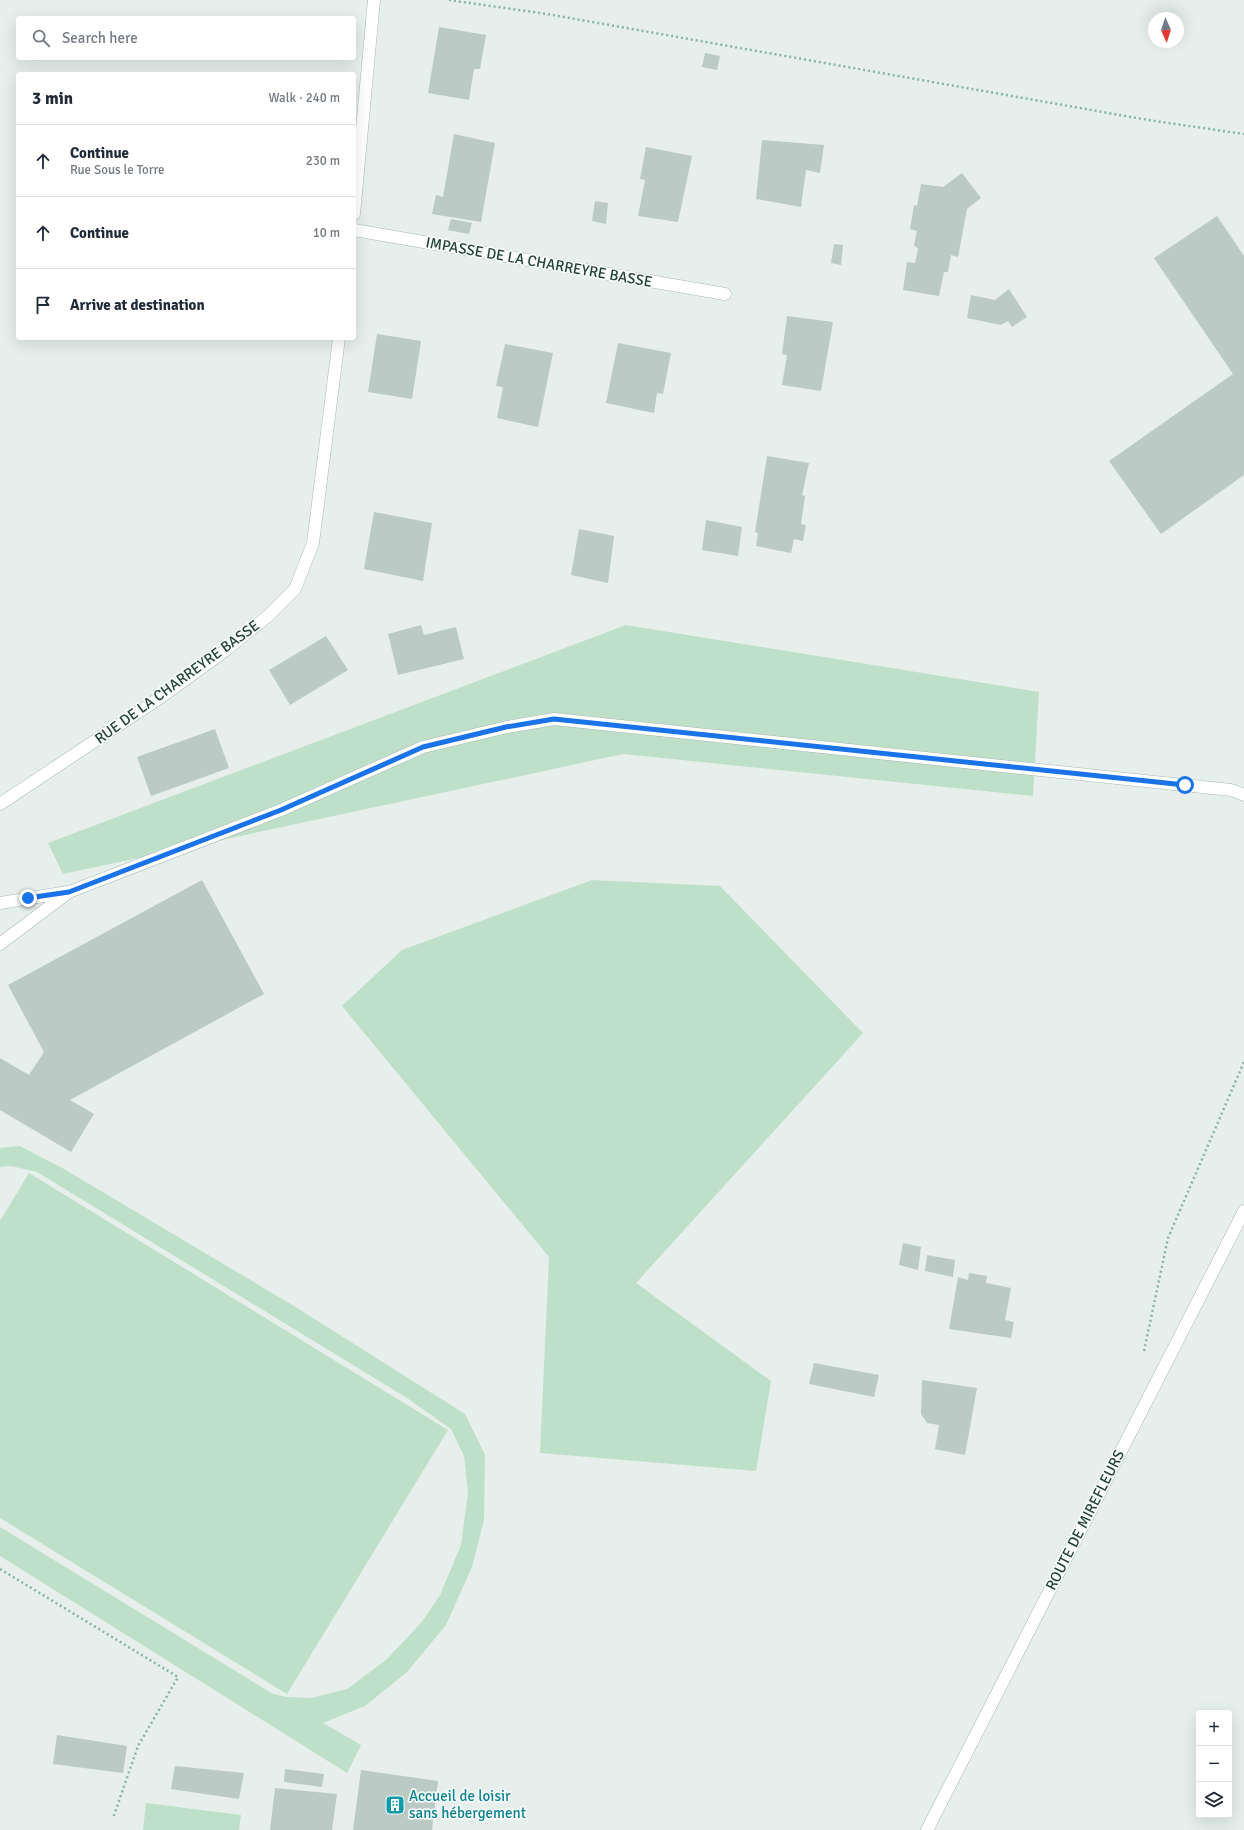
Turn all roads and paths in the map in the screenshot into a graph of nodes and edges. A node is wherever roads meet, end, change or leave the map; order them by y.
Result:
1 (374, 0) edge
2 (448, 0) edge
3 (1244, 134) edge
4 (356, 193) edge
5 (356, 230) edge
6 (725, 294) dead end
7 (339, 340) edge
8 (1244, 795) edge
9 (0, 804) edge
10 (69, 892) junction
11 (0, 903) edge
12 (0, 944) edge
13 (1244, 1062) edge
14 (1244, 1211) edge
15 (1144, 1352) dead end
16 (0, 1569) edge
17 (113, 1818) dead end
18 (928, 1830) edge

1 - 4 street
2 - 3 path
5 - 6 street, IMPASSE DE LA CHARREYRE BASSE
7 - 9 street, RUE DE LA CHARREYRE BASSE
8 - 10 street
10 - 11 street
10 - 12 street
13 - 15 path
14 - 18 street, ROUTE DE MIREFLEURS
16 - 17 path

